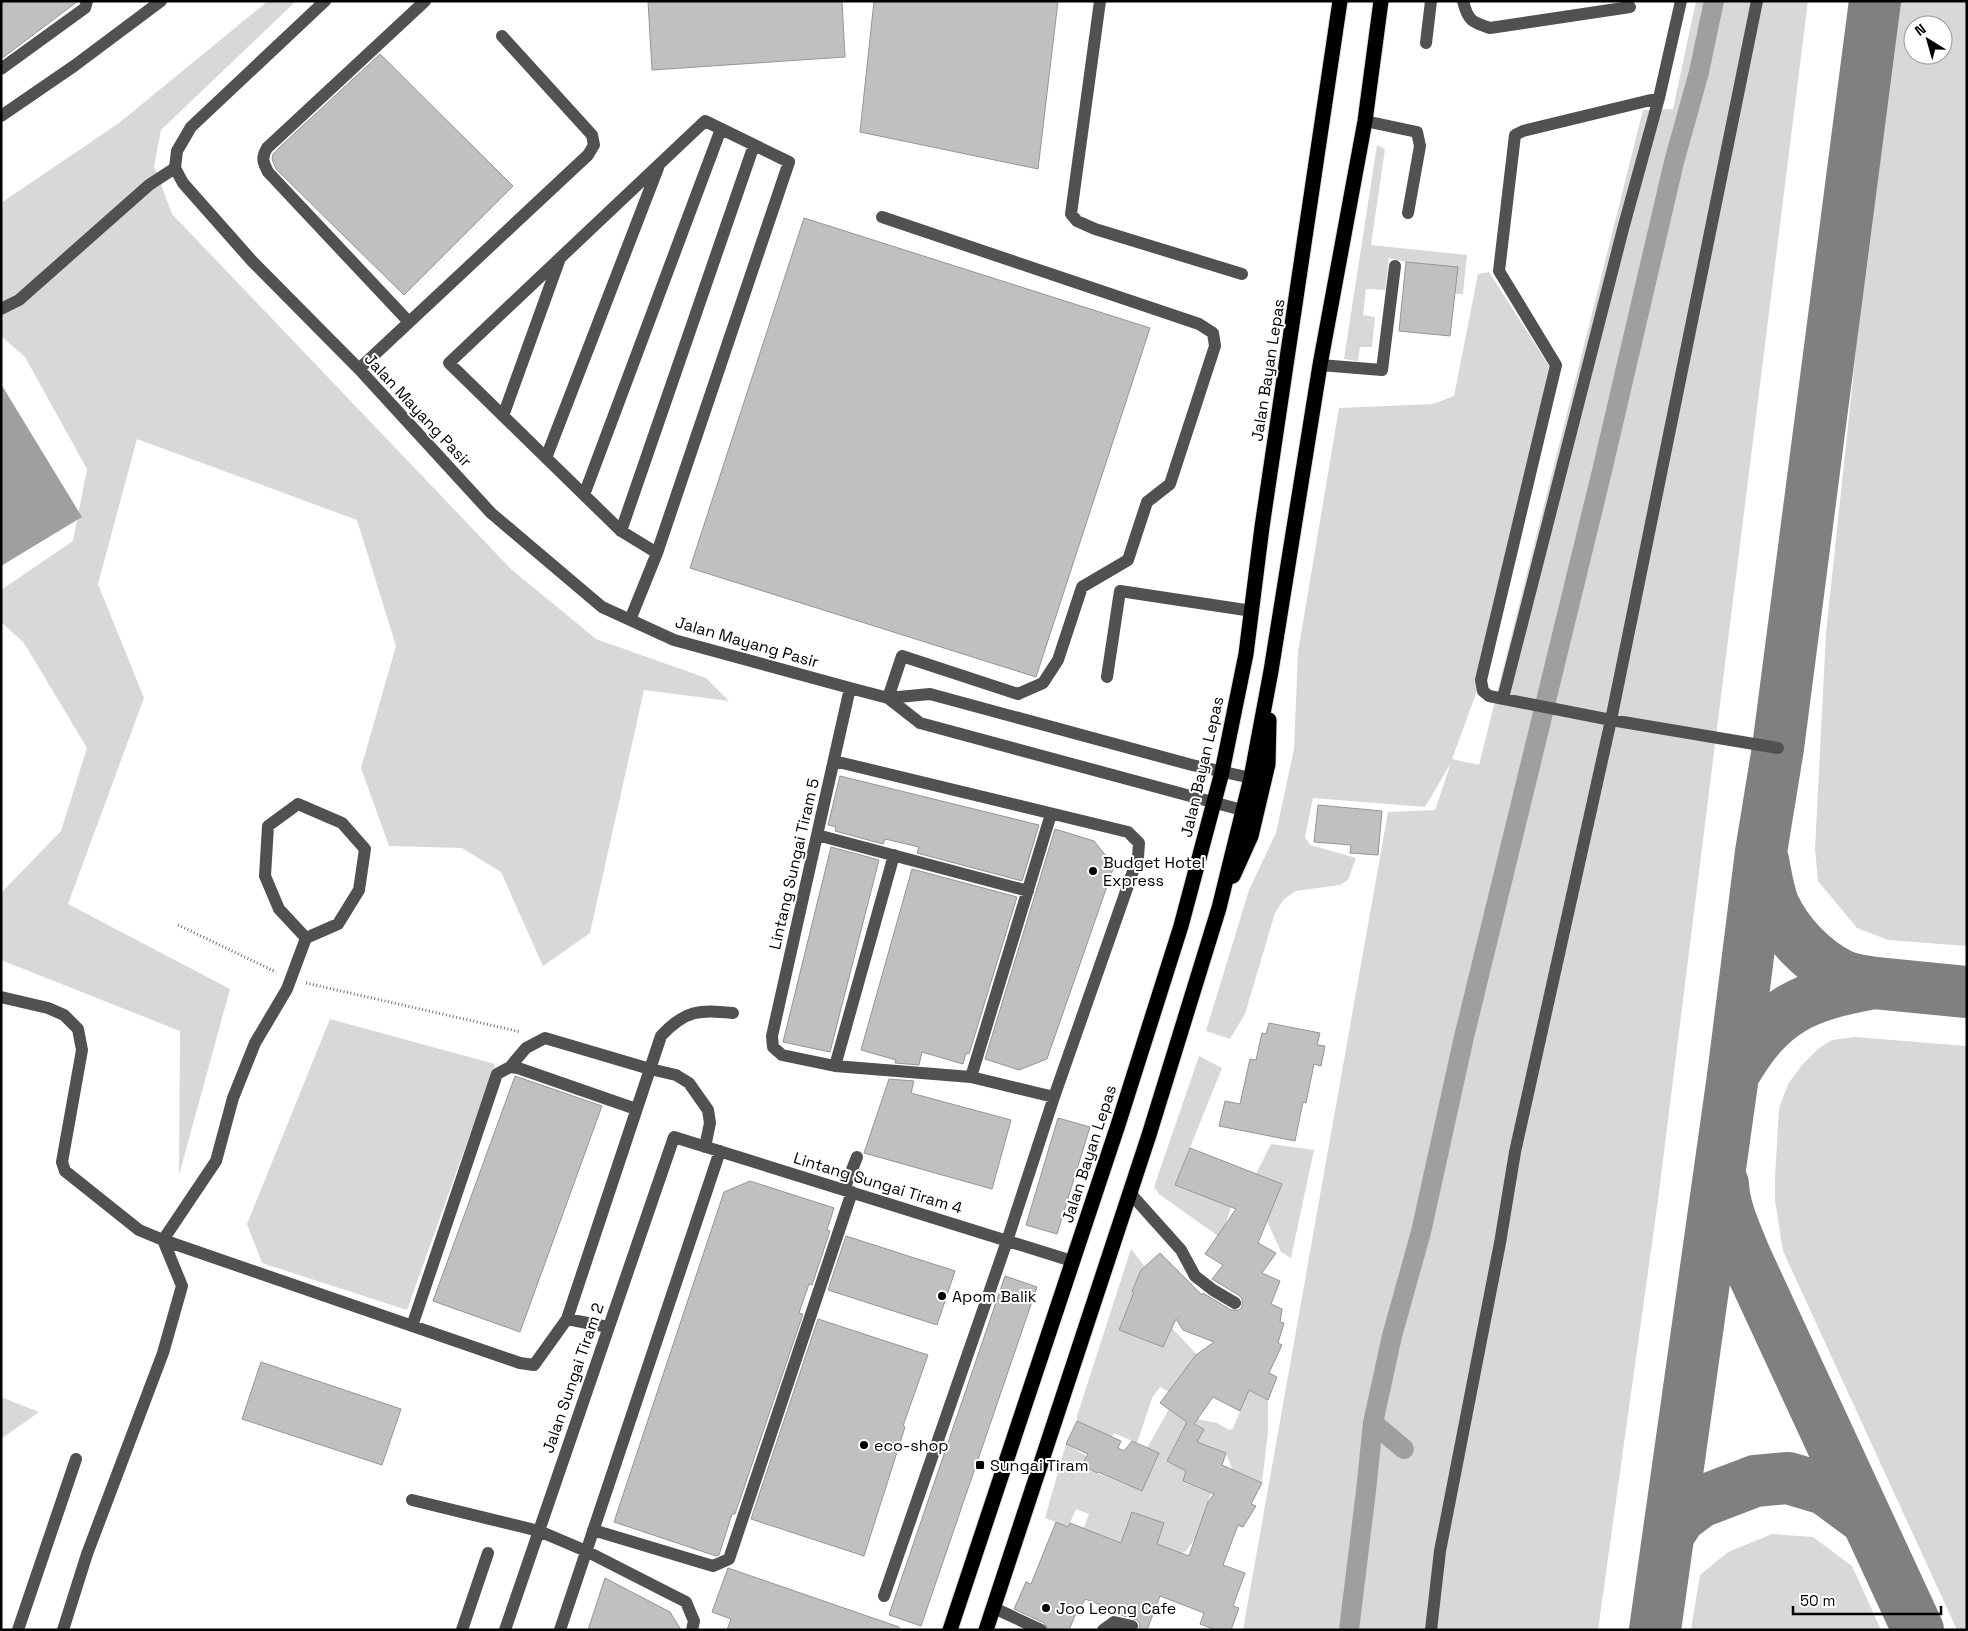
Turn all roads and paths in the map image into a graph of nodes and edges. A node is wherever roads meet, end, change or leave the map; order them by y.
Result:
1 (87, 1) edge
2 (161, 1) edge
3 (325, 1) edge
4 (425, 1) edge
5 (1100, 1) edge
6 (1340, 1) edge
7 (1381, 1) edge
8 (1432, 1) edge
9 (1463, 1) edge
10 (1681, 1) edge
11 (1757, 1) edge
12 (1630, 8) dead end
13 (502, 36) dead end
14 (1426, 43) dead end
15 (1, 69) edge
16 (1659, 98) junction
17 (1, 116) edge
18 (1365, 121) junction
19 (722, 129) junction
20 (754, 145) junction
21 (660, 164) junction
22 (175, 168) junction
23 (1408, 213) dead end
24 (882, 218) dead end
25 (559, 259) junction
26 (1395, 266) dead end
27 (1242, 274) dead end
28 (1, 309) edge
29 (409, 322) junction
30 (1320, 365) junction
31 (359, 369) junction
32 (503, 416) junction
33 (546, 458) junction
34 (584, 495) junction
35 (621, 531) junction
36 (656, 553) junction
37 (1252, 611) junction
38 (630, 620) junction
39 (1271, 671) junction
40 (1107, 676) dead end
41 (850, 688) junction
42 (888, 698) junction
43 (1503, 698) junction
44 (1611, 720) junction
45 (1778, 748) dead end
46 (834, 761) junction
47 (1222, 772) junction
48 (1251, 778) junction
49 (1213, 803) junction
50 (1242, 810) junction
51 (1051, 814) junction
52 (817, 835) junction
53 (894, 855) junction
54 (1028, 891) junction
55 (1219, 908) junction
56 (178, 925) dead end
57 (306, 938) junction
58 (290, 979) junction
59 (1, 997) edge
60 (734, 1013) dead end
61 (545, 1038) junction
62 (510, 1066) junction
63 (835, 1066) junction
64 (650, 1069) junction
65 (970, 1077) junction
66 (1054, 1097) junction
67 (636, 1109) junction
68 (674, 1137) joint
69 (705, 1147) junction
70 (720, 1151) junction
71 (857, 1157) dead end
72 (848, 1191) junction
73 (1130, 1193) junction
74 (163, 1240) junction
75 (1007, 1241) junction
76 (1072, 1261) junction
77 (1235, 1303) dead end
78 (567, 1319) junction
79 (412, 1326) junction
80 (608, 1327) junction
81 (76, 1459) dead end
82 (412, 1500) dead end
83 (593, 1530) junction
84 (539, 1531) junction
85 (586, 1551) junction
86 (488, 1553) dead end
87 (884, 1596) dead end
88 (994, 1608) junction
89 (1132, 1626) dead end
90 (18, 1630) edge
91 (63, 1630) edge
92 (462, 1630) edge
93 (505, 1630) edge
94 (560, 1630) edge
95 (692, 1630) edge
96 (950, 1630) edge
97 (986, 1630) edge
98 (1041, 1630) edge
99 (1103, 1630) edge
100 (1431, 1630) edge

1 - 15 street
2 - 17 street
3 - 22 street
4 - 29 street
5 - 27 street
6 - 37 highway, Jalan Bayan Lepas
7 - 18 highway
8 - 14 street
9 - 12 street
10 - 16 street
11 - 44 street
13 - 29 street
16 - 43 street
16 - 43 street
18 - 23 street
18 - 30 highway
19 - 20 street
19 - 21 street
19 - 34 street
20 - 35 street
20 - 36 street
21 - 25 street
21 - 33 street
22 - 28 street
22 - 31 street, Jalan Mayang Pasir
24 - 42 street
25 - 32 street
25 - 32 street
26 - 30 street
29 - 31 street
30 - 39 highway
31 - 38 street, Jalan Mayang Pasir
32 - 33 street
33 - 34 street
34 - 35 street
35 - 36 street
36 - 38 street
37 - 40 street
37 - 47 highway, Jalan Bayan Lepas
38 - 41 street, Jalan Mayang Pasir
39 - 48 highway
39 - 55 highway
41 - 42 street, Jalan Mayang Pasir
41 - 46 street, Lintang Sungai Tiram 5
42 - 47 street, Jalan Mayang Pasir
42 - 49 street, Jalan Mayang Pasir
43 - 44 street
44 - 45 street
44 - 100 street
46 - 51 street
46 - 52 street, Lintang Sungai Tiram 5
47 - 48 street, Jalan Mayang Pasir
47 - 49 highway, Jalan Bayan Lepas
48 - 50 highway
49 - 50 street, Jalan Mayang Pasir
49 - 76 highway, Jalan Bayan Lepas
50 - 55 highway
51 - 54 street
51 - 66 street
52 - 53 street
52 - 63 street, Lintang Sungai Tiram 5
53 - 54 street
53 - 63 street
54 - 65 street
55 - 73 highway
56 - 58 path
57 - 57 street
57 - 58 street
58 - 61 path
58 - 74 street
59 - 74 street
60 - 64 street
61 - 62 street
61 - 64 street
62 - 67 street
62 - 79 street
63 - 65 street
64 - 67 street
64 - 69 street
65 - 66 street
66 - 75 street
67 - 78 street
68 - 69 street, Lintang Sungai Tiram 4
68 - 80 street, Jalan Sungai Tiram 2
69 - 70 street, Lintang Sungai Tiram 4
70 - 72 street, Lintang Sungai Tiram 4
70 - 83 street
71 - 72 street
72 - 75 street, Lintang Sungai Tiram 4
72 - 83 street
73 - 77 street
73 - 88 highway
74 - 79 street
74 - 91 street
75 - 76 street, Lintang Sungai Tiram 4
75 - 87 street
76 - 96 highway, Jalan Bayan Lepas
78 - 79 street
78 - 80 street
80 - 84 street, Jalan Sungai Tiram 2
81 - 90 street
82 - 84 street
83 - 85 street
84 - 85 street
84 - 93 street, Jalan Sungai Tiram 2
85 - 94 street
85 - 95 street
86 - 92 street
88 - 97 highway
88 - 98 street
89 - 99 street

